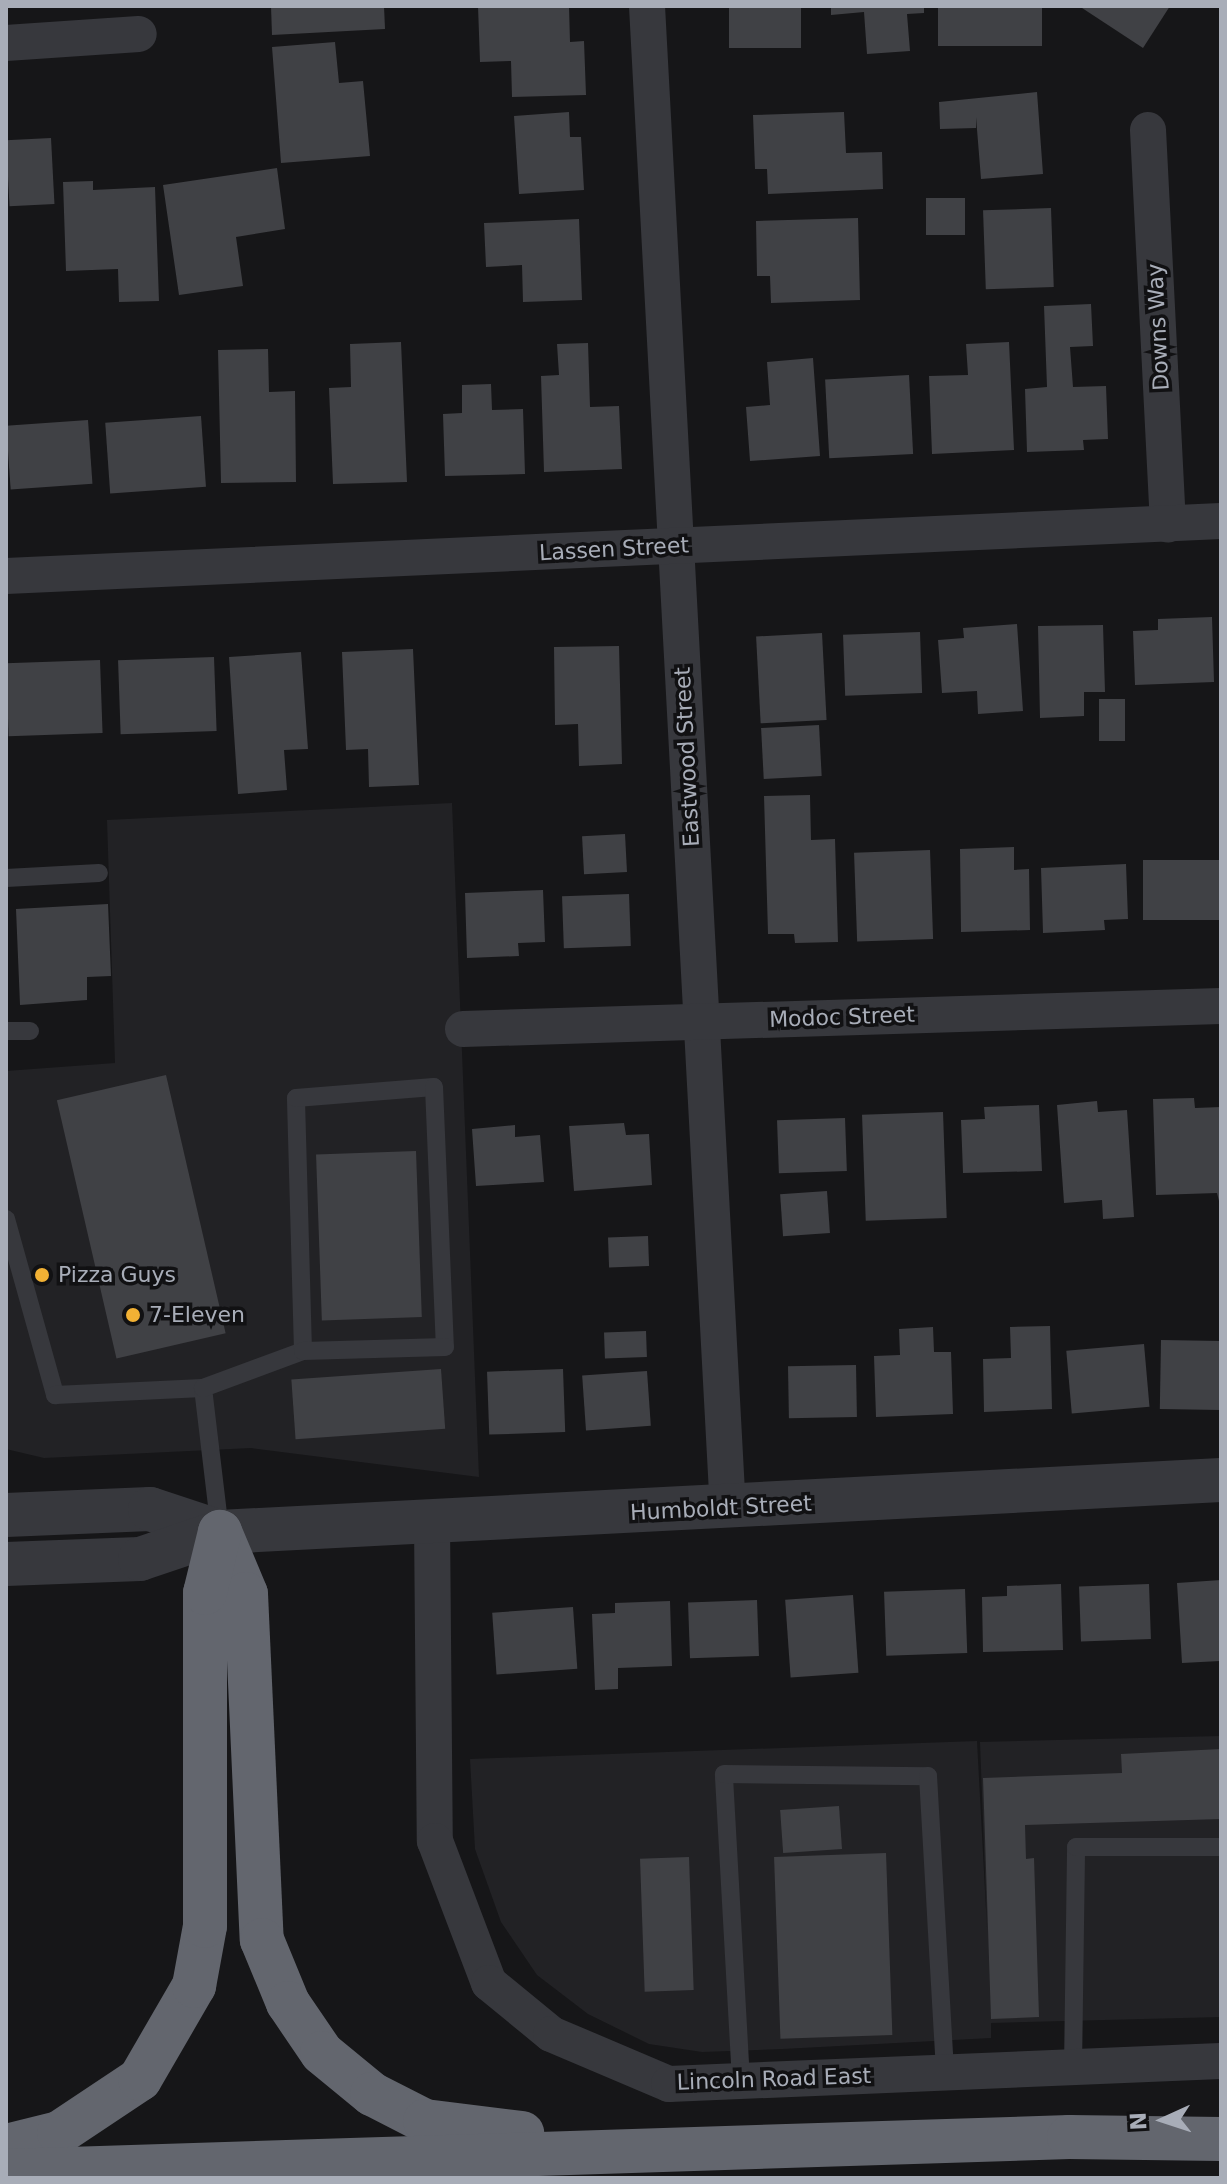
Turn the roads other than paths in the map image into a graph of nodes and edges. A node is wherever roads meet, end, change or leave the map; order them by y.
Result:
1 (647, 6) edge
2 (139, 34) dead end
3 (6, 43) edge
4 (1148, 130) dead end
5 (1221, 521) edge
6 (1168, 524) junction
7 (678, 546) junction
8 (6, 576) edge
9 (99, 873) dead end
10 (6, 878) edge
11 (1221, 1006) edge
12 (699, 1021) junction
13 (463, 1029) dead end
14 (6, 1031) edge
15 (30, 1031) dead end
16 (6, 1219) edge
17 (303, 1351) junction
18 (203, 1388) junction
19 (1221, 1480) edge
20 (728, 1509) junction
21 (6, 1515) edge
22 (432, 1522) junction
23 (220, 1532) junction
24 (6, 1564) edge
25 (1221, 1847) edge
26 (1221, 2061) edge
27 (1073, 2068) junction
28 (945, 2073) junction
29 (741, 2081) junction
30 (1221, 2139) edge
31 (6, 2146) edge
32 (586, 2151) junction
33 (6, 2171) edge

1 - 7 street, Eastwood Street
2 - 3 street
4 - 6 street, Downs Way
5 - 6 street, Lassen Street
6 - 7 street, Lassen Street
7 - 8 street, Lassen Street
7 - 12 street, Eastwood Street
9 - 10 lane
11 - 12 street, Modoc Street
12 - 13 street, Modoc Street
12 - 20 street, Eastwood Street
14 - 15 lane
16 - 18 lane
17 - 17 lane
17 - 18 lane
18 - 23 lane
19 - 20 street, Humboldt Street
20 - 22 street, Humboldt Street
21 - 23 street, Humboldt Street
22 - 23 street, Humboldt Street
22 - 29 street, Lincoln Road East
23 - 24 street, Humboldt Street
23 - 31 highway
23 - 32 highway
25 - 27 lane
26 - 27 street, Lincoln Road East
27 - 28 street, Lincoln Road East
28 - 29 street, Lincoln Road East
28 - 29 lane
30 - 32 highway
32 - 33 highway

